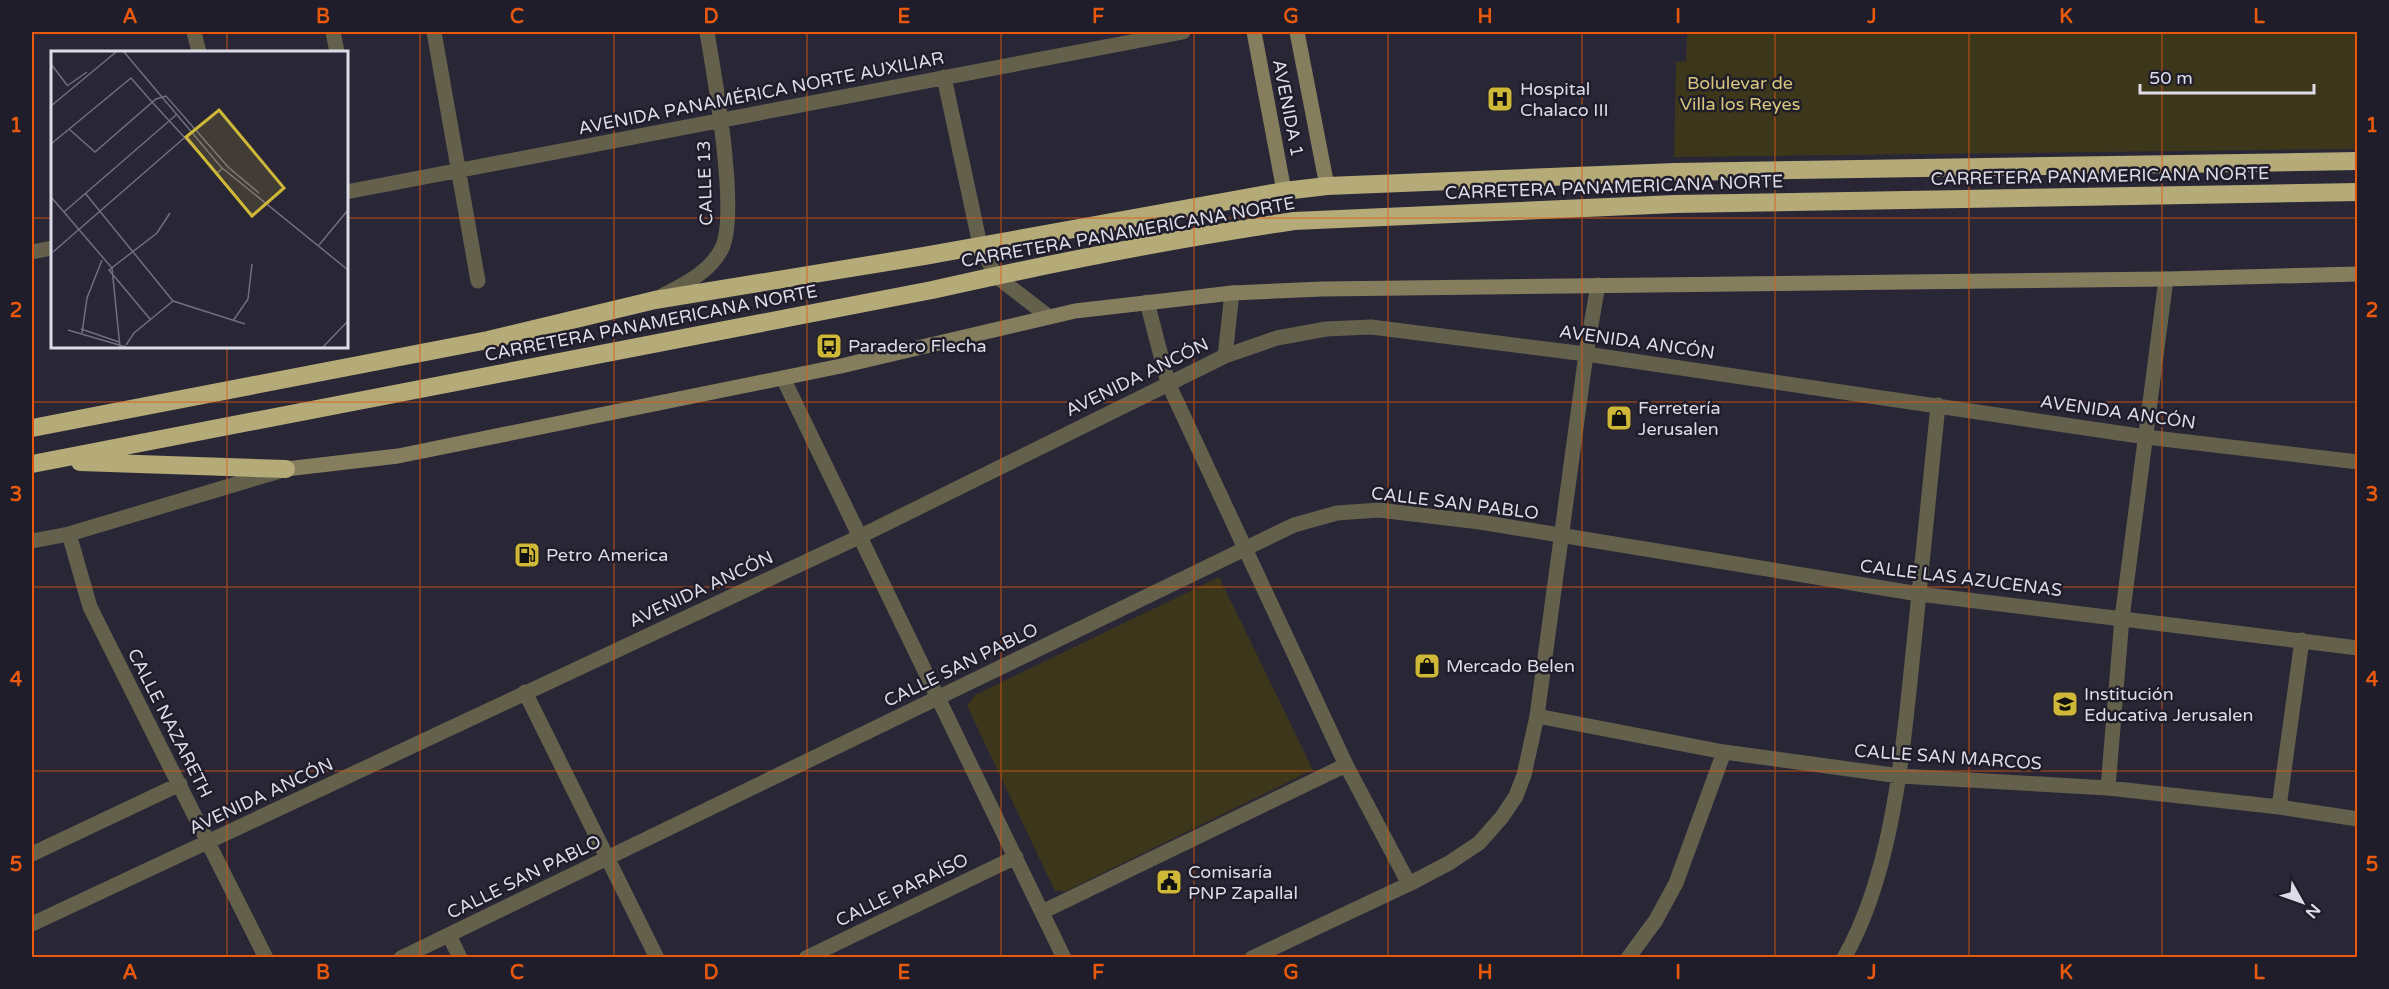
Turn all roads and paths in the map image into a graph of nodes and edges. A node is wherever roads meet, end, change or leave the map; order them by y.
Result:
1 (194, 32) edge
2 (333, 32) edge
3 (434, 32) edge
4 (707, 32) edge
5 (1183, 32) edge
6 (1254, 32) edge
7 (1297, 32) edge
8 (199, 51) edge
9 (336, 51) edge
10 (944, 77) junction
11 (722, 120) junction
12 (2358, 161) edge
13 (459, 171) junction
14 (1327, 186) junction
15 (1284, 191) junction
16 (348, 192) edge
17 (2358, 192) edge
18 (980, 245) junction
19 (51, 248) edge
20 (32, 252) edge
21 (2358, 274) edge
22 (996, 276) junction
23 (2166, 279) junction
24 (478, 281) dead end
25 (1598, 285) junction
26 (1232, 293) junction
27 (655, 300) junction
28 (1147, 302) junction
29 (1049, 317) junction
30 (1586, 354) junction
31 (1225, 356) junction
32 (783, 378) junction
33 (1168, 383) junction
34 (1938, 405) junction
35 (32, 428) edge
36 (2146, 437) junction
37 (40, 462) edge
38 (2358, 462) edge
39 (286, 470) junction
40 (69, 534) junction
41 (861, 536) junction
42 (1561, 537) junction
43 (32, 541) edge
44 (1244, 549) junction
45 (1919, 594) junction
46 (2122, 618) junction
47 (2302, 640) junction
48 (2358, 648) edge
49 (525, 692) junction
50 (939, 698) junction
51 (1537, 716) junction
52 (1724, 753) junction
53 (1346, 765) junction
54 (1900, 776) junction
55 (180, 784) junction
56 (2108, 788) junction
57 (2279, 807) junction
58 (2358, 819) edge
59 (207, 843) junction
60 (32, 854) edge
61 (1016, 857) junction
62 (609, 858) junction
63 (1409, 884) junction
64 (1042, 912) junction
65 (32, 924) edge
66 (449, 935) junction
67 (1279, 952) edge
68 (266, 957) edge
69 (401, 957) edge
70 (460, 957) edge
71 (657, 957) edge
72 (806, 957) edge
73 (1064, 957) edge
74 (1252, 957) edge
75 (1628, 957) edge
76 (1844, 957) edge

1 - 8 street
2 - 9 street
3 - 13 street
4 - 11 street, CALLE 13
5 - 10 street, AVENIDA PANAMÉRICA NORTE AUXILIAR
6 - 15 main road, AVENIDA 1
7 - 14 main road, AVENIDA 1
10 - 11 street, AVENIDA PANAMÉRICA NORTE AUXILIAR
10 - 18 street
11 - 13 street, AVENIDA PANAMÉRICA NORTE AUXILIAR
11 - 27 street, CALLE 13
12 - 14 highway, CARRETERA PANAMERICANA NORTE
13 - 16 street, AVENIDA PANAMÉRICA NORTE AUXILIAR
13 - 24 street
14 - 15 highway, CARRETERA PANAMERICANA NORTE
15 - 18 highway, CARRETERA PANAMERICANA NORTE
17 - 22 highway, CARRETERA PANAMERICANA NORTE
18 - 22 street
18 - 27 highway, CARRETERA PANAMERICANA NORTE
19 - 20 street
21 - 23 main road
22 - 29 street
22 - 37 highway, CARRETERA PANAMERICANA NORTE
23 - 25 main road
23 - 36 street
25 - 26 main road
25 - 30 street
26 - 28 main road
26 - 31 street
27 - 35 highway, CARRETERA PANAMERICANA NORTE
28 - 29 main road
28 - 33 street
29 - 32 main road
30 - 31 street, AVENIDA ANCÓN
30 - 34 street, AVENIDA ANCÓN
30 - 42 street
31 - 33 street, AVENIDA ANCÓN
32 - 39 main road
32 - 41 street
33 - 41 street, AVENIDA ANCÓN
33 - 44 street
34 - 36 street, AVENIDA ANCÓN
34 - 45 street
36 - 38 street, AVENIDA ANCÓN
36 - 46 street
37 - 39 highway
39 - 40 street
40 - 43 street
40 - 55 street, CALLE NAZARETH
41 - 49 street, AVENIDA ANCÓN
41 - 50 street
42 - 44 street, CALLE SAN PABLO
42 - 45 street, CALLE LAS AZUCENAS
42 - 51 street
44 - 50 street, CALLE SAN PABLO
44 - 53 street
45 - 46 street, CALLE LAS AZUCENAS
45 - 54 street
46 - 47 street, CALLE LAS AZUCENAS
46 - 56 street
47 - 48 street, CALLE LAS AZUCENAS
47 - 57 street
49 - 59 street, AVENIDA ANCÓN
49 - 62 street
50 - 61 street
50 - 62 street, CALLE SAN PABLO
51 - 52 street, CALLE SAN MARCOS
51 - 63 street
52 - 54 street, CALLE SAN MARCOS
52 - 75 street
53 - 63 street
53 - 64 street
54 - 56 street, CALLE SAN MARCOS
54 - 76 street
55 - 59 street, CALLE NAZARETH
55 - 60 street
56 - 57 street, CALLE SAN MARCOS
57 - 58 street, CALLE SAN MARCOS
59 - 65 street, AVENIDA ANCÓN
59 - 68 street, CALLE NAZARETH
61 - 64 street
61 - 72 street, CALLE PARAÍSO
62 - 66 street, CALLE SAN PABLO
62 - 71 street
63 - 67 street
64 - 73 street
66 - 69 street, CALLE SAN PABLO
66 - 70 street
67 - 74 street

